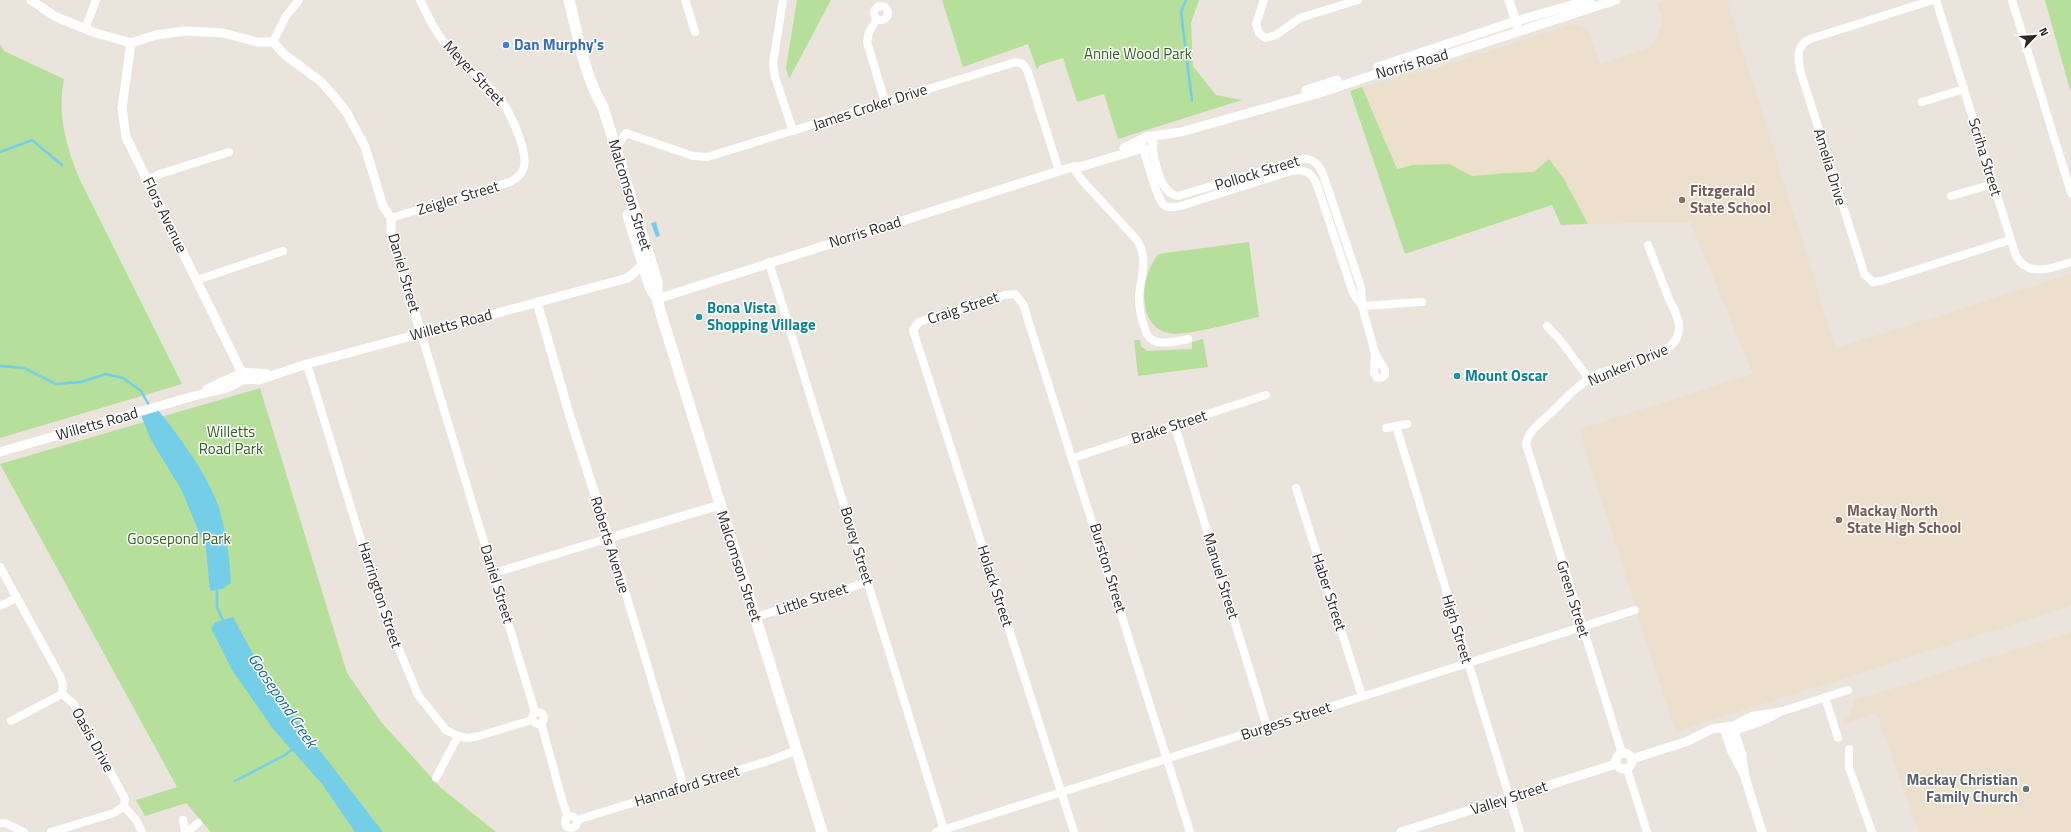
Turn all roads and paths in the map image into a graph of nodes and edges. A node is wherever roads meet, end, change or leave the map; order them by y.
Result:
1 (31, 0) edge
2 (96, 0) edge
3 (299, 0) edge
4 (420, 0) edge
5 (569, 0) edge
6 (685, 0) edge
7 (783, 0) edge
8 (1264, 0) edge
9 (1358, 0) edge
10 (1509, 0) edge
11 (1590, 0) edge
12 (1616, 0) edge
13 (1933, 0) edge
14 (1936, 0) edge
15 (2012, 0) edge
16 (877, 19) dead end
17 (1516, 22) junction
18 (85, 29) junction
19 (1519, 31) junction
20 (695, 32) dead end
21 (273, 42) junction
22 (131, 43) junction
23 (1436, 53) junction
24 (1964, 89) junction
25 (595, 94) junction
26 (886, 102) junction
27 (1922, 102) dead end
28 (793, 131) junction
29 (1180, 132) junction
30 (1145, 138) junction
31 (1148, 147) junction
32 (616, 148) junction
33 (229, 152) dead end
34 (1289, 162) junction
35 (1073, 167) junction
36 (1154, 167) junction
37 (1266, 169) junction
38 (1321, 170) junction
39 (1059, 171) junction
40 (1292, 171) junction
41 (522, 172) joint
42 (1312, 176) junction
43 (1269, 178) junction
44 (148, 180) junction
45 (1229, 180) junction
46 (1993, 184) junction
47 (1232, 190) junction
48 (1194, 192) junction
49 (2071, 193) edge
50 (1176, 196) junction
51 (1331, 196) junction
52 (1951, 196) dead end
53 (1322, 199) junction
54 (1197, 201) junction
55 (1174, 207) junction
56 (391, 218) junction
57 (1339, 220) junction
58 (1330, 223) junction
59 (2010, 240) junction
60 (1346, 243) junction
61 (1337, 245) junction
62 (1648, 245) dead end
63 (283, 252) dead end
64 (770, 262) junction
65 (2071, 262) edge
66 (643, 265) junction
67 (197, 280) junction
68 (657, 299) junction
69 (537, 302) junction
70 (1422, 302) dead end
71 (1023, 304) joint
72 (1362, 306) junction
73 (1547, 326) dead end
74 (421, 333) junction
75 (1188, 339) dead end
76 (916, 340) joint
77 (1375, 353) dead end
78 (308, 364) junction
79 (245, 375) junction
80 (1589, 379) junction
81 (1266, 395) dead end
82 (1407, 424) dead end
83 (1175, 426) junction
84 (1396, 426) junction
85 (1386, 428) dead end
86 (1526, 444) joint
87 (0, 452) edge
88 (1073, 458) junction
89 (1296, 488) dead end
90 (720, 505) junction
91 (609, 538) junction
92 (0, 567) edge
93 (494, 573) junction
94 (868, 582) junction
95 (17, 598) junction
96 (0, 606) edge
97 (1635, 610) dead end
98 (756, 617) junction
99 (1582, 627) junction
100 (1467, 663) junction
101 (1848, 690) dead end
102 (62, 694) junction
103 (1362, 696) junction
104 (1825, 697) junction
105 (533, 716) junction
106 (11, 721) dead end
107 (1267, 727) junction
108 (1729, 730) junction
109 (458, 736) junction
110 (1838, 738) dead end
111 (1849, 749) dead end
112 (797, 750) junction
113 (1622, 754) junction
114 (1167, 758) junction
115 (1632, 759) junction
116 (1616, 764) junction
117 (1626, 769) junction
118 (436, 778) dead end
119 (684, 787) junction
120 (1062, 792) junction
121 (1509, 798) junction
122 (124, 806) junction
123 (183, 820) dead end
124 (0, 823) edge
125 (198, 823) dead end
126 (576, 826) edge
127 (940, 831) edge
128 (1411, 831) edge
129 (24, 832) edge
130 (51, 832) edge
131 (142, 832) edge
132 (186, 832) edge
133 (822, 832) edge
134 (1074, 832) edge
135 (1190, 832) edge
136 (1401, 832) edge
137 (1520, 832) edge
138 (1646, 832) edge
139 (1762, 832) edge
140 (1872, 832) edge

1 - 18 street
2 - 18 street
3 - 21 street
4 - 41 street, Meyer Street
5 - 25 main road, Malcomson Street
6 - 20 street
7 - 28 street
8 - 9 street
10 - 17 street
11 - 17 street, Norris Road
12 - 19 street, Norris Road
13 - 59 street, Amelia Drive
14 - 24 street, Scriha Street
15 - 49 street
16 - 26 street
17 - 19 street
17 - 23 street, Norris Road
18 - 22 street
19 - 23 street, Norris Road
21 - 22 street
21 - 56 street, Daniel Street
22 - 44 street, Flors Avenue
23 - 29 street, Norris Road
24 - 27 street
24 - 46 street, Scriha Street
25 - 32 main road, Malcomson Street
25 - 66 main road, Malcomson Street
26 - 28 street, James Croker Drive
26 - 39 street, James Croker Drive
28 - 32 street, James Croker Drive
29 - 30 street, Norris Road
29 - 31 street, Norris Road
30 - 31 street
30 - 35 street, Norris Road
31 - 35 street, Norris Road
31 - 36 street
32 - 68 main road, Malcomson Street
33 - 44 street
34 - 37 street, Pollock Street
34 - 38 street, Pollock Street
34 - 40 street
35 - 39 street, Norris Road
35 - 75 street
36 - 50 street
36 - 55 street
37 - 43 street
37 - 45 street, Pollock Street
38 - 42 street
38 - 51 street, Pollock Street
39 - 64 street, Norris Road
40 - 42 street, Pollock Street
40 - 43 street, Pollock Street
41 - 56 street, Zeigler Street
42 - 53 street, Pollock Street
43 - 47 street, Pollock Street
44 - 67 street, Flors Avenue
45 - 47 street
45 - 48 street, Pollock Street
46 - 52 street
46 - 59 street, Scriha Street
47 - 54 street, Pollock Street
48 - 50 street, Pollock Street
48 - 54 street
50 - 55 street
51 - 53 street
51 - 57 street, Pollock Street
53 - 58 street, Pollock Street
54 - 55 street, Pollock Street
56 - 74 street, Daniel Street
57 - 58 street
57 - 60 street, Pollock Street
58 - 61 street, Pollock Street
59 - 65 street, Scriha Street
60 - 61 street
60 - 72 street, Pollock Street
61 - 72 street, Pollock Street
62 - 80 street, Nunkeri Drive
63 - 67 street
64 - 68 street, Norris Road
64 - 94 street, Bovey Street
66 - 68 main road, Malcomson Street
66 - 69 street, Willetts Road
67 - 79 street, Flors Avenue
68 - 90 main road, Malcomson Street
69 - 74 street, Willetts Road
69 - 91 street, Roberts Avenue
70 - 72 street
71 - 76 street, Craig Street
71 - 88 street, Burston Street
72 - 77 street, Pollock Street
73 - 80 street
74 - 78 street, Willetts Road
74 - 93 street, Daniel Street
76 - 120 street, Holack Street
78 - 79 street, Willetts Road
78 - 109 street, Harrington Street
79 - 87 street, Willetts Road
80 - 86 street, Nunkeri Drive
81 - 83 street, Brake Street
82 - 84 street
83 - 88 street, Brake Street
83 - 107 street, Manuel Street
84 - 85 street
84 - 100 street, High Street
86 - 99 street, Green Street
88 - 114 street, Burston Street
89 - 103 street, Haber Street
90 - 91 street
90 - 98 main road, Malcomson Street
91 - 93 street
91 - 119 street, Roberts Avenue
92 - 95 street, Oasis Drive
93 - 105 street, Daniel Street
94 - 98 street, Little Street
94 - 127 street, Bovey Street
95 - 96 street
95 - 102 street, Oasis Drive
97 - 99 street, Burgess Street
98 - 112 main road, Malcomson Street
99 - 100 street, Burgess Street
99 - 113 street, Green Street
100 - 103 street, Burgess Street
100 - 121 street, High Street
101 - 104 street
102 - 106 street
102 - 122 street, Oasis Drive
103 - 107 street, Burgess Street
104 - 108 street
104 - 110 street
105 - 109 street
105 - 126 street
107 - 114 street, Burgess Street
108 - 115 street
108 - 139 street
109 - 118 street
111 - 140 street
112 - 119 street, Hannaford Street
112 - 133 main road, Malcomson Street
113 - 115 street
113 - 116 street
114 - 120 street, Burgess Street
114 - 135 street, Burston Street
115 - 117 street
116 - 117 street
116 - 121 street, Valley Street
117 - 138 street
119 - 126 street, Hannaford Street
120 - 127 street, Burgess Street
120 - 134 street, Holack Street
121 - 128 street, Valley Street
121 - 137 street, High Street
122 - 130 street
122 - 131 street
123 - 132 street
124 - 129 street
125 - 132 street
128 - 136 street, Valley Street

